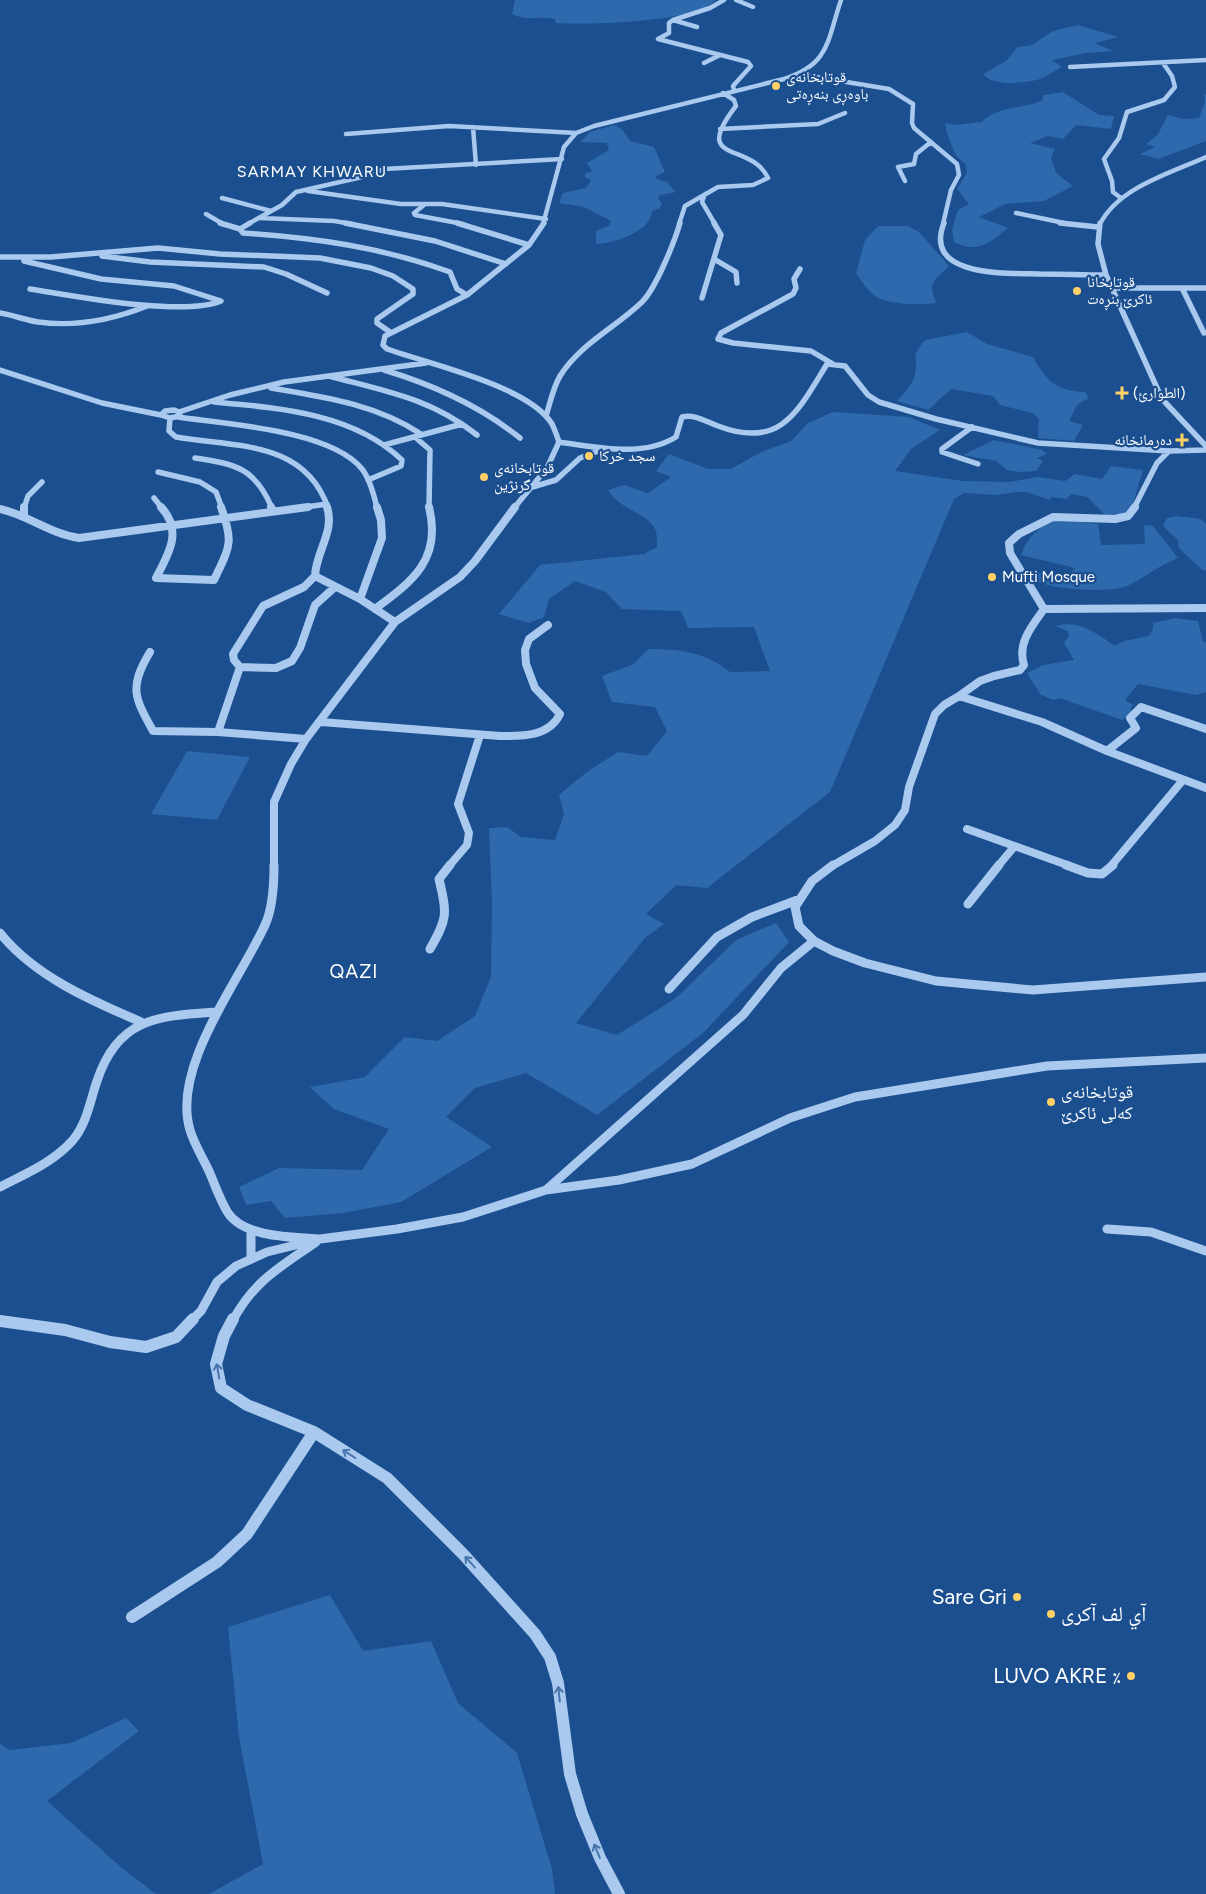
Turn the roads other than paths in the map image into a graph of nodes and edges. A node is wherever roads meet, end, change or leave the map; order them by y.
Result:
1 (724, 0) edge
2 (736, 0) edge
3 (841, 0) edge
4 (753, 7) dead end
5 (673, 20) junction
6 (697, 27) dead end
7 (720, 55) junction
8 (1206, 60) edge
9 (704, 63) dead end
10 (1163, 64) junction
11 (1070, 67) dead end
12 (798, 74) junction
13 (734, 90) junction
14 (723, 93) junction
15 (845, 113) dead end
16 (473, 128) junction
17 (720, 129) junction
18 (576, 133) junction
19 (346, 134) dead end
20 (931, 142) junction
21 (1206, 158) edge
22 (562, 160) junction
23 (476, 165) junction
24 (905, 181) dead end
25 (301, 190) junction
26 (706, 194) junction
27 (222, 198) dead end
28 (1121, 198) junction
29 (424, 205) junction
30 (271, 211) junction
31 (1016, 212) dead end
32 (206, 214) dead end
33 (260, 218) junction
34 (546, 219) junction
35 (1098, 227) junction
36 (240, 229) junction
37 (529, 245) junction
38 (94, 254) junction
39 (0, 257) edge
40 (14, 258) junction
41 (714, 259) junction
42 (506, 264) junction
43 (800, 269) dead end
44 (1106, 275) junction
45 (737, 283) dead end
46 (1111, 288) junction
47 (1182, 288) junction
48 (1206, 288) edge
49 (30, 289) dead end
50 (327, 293) dead end
51 (467, 295) junction
52 (702, 298) dead end
53 (150, 304) junction
54 (0, 313) edge
55 (390, 332) junction
56 (1204, 333) dead end
57 (428, 362) junction
58 (833, 364) junction
59 (376, 368) junction
60 (0, 370) edge
61 (327, 375) junction
62 (264, 387) junction
63 (212, 402) junction
64 (179, 414) junction
65 (161, 415) junction
66 (546, 416) junction
67 (170, 418) junction
68 (462, 424) junction
69 (972, 427) junction
70 (477, 435) dead end
71 (418, 436) junction
72 (520, 438) dead end
73 (559, 442) junction
74 (384, 444) junction
75 (1206, 446) edge
76 (614, 448) junction
77 (1206, 450) edge
78 (1170, 451) junction
79 (195, 458) dead end
80 (978, 464) dead end
81 (158, 472) dead end
82 (368, 480) junction
83 (42, 482) dead end
84 (529, 488) junction
85 (154, 498) dead end
86 (327, 504) junction
87 (0, 509) edge
88 (273, 511) junction
89 (24, 514) junction
90 (225, 518) junction
91 (175, 525) junction
92 (315, 576) junction
93 (335, 588) junction
94 (360, 599) junction
95 (1206, 608) edge
96 (375, 609) junction
97 (1044, 609) junction
98 (395, 622) junction
99 (548, 625) dead end
100 (150, 652) dead end
101 (240, 667) junction
102 (959, 696) junction
103 (321, 722) junction
104 (1206, 729) edge
105 (218, 732) junction
106 (480, 735) junction
107 (306, 739) junction
108 (1107, 751) junction
109 (1183, 780) junction
110 (1206, 788) edge
111 (967, 829) dead end
112 (1014, 847) junction
113 (800, 899) junction
114 (968, 904) dead end
115 (0, 933) edge
116 (814, 941) junction
117 (430, 949) dead end
118 (1206, 977) edge
119 (669, 989) dead end
120 (217, 1012) junction
121 (141, 1022) junction
122 (1206, 1058) edge
123 (0, 1186) edge
124 (546, 1190) junction
125 (1107, 1229) dead end
126 (252, 1230) junction
127 (320, 1239) junction
128 (1206, 1251) edge
129 (251, 1259) junction
130 (0, 1321) edge
131 (314, 1432) junction
132 (132, 1617) dead end
133 (619, 1894) edge

1 - 5 street
2 - 4 street
3 - 12 street
5 - 6 street
5 - 7 street
7 - 9 street
7 - 13 street
8 - 10 street
10 - 11 street
10 - 28 street
12 - 13 street
12 - 20 street
13 - 14 street
14 - 17 street
14 - 18 street
15 - 17 street
16 - 18 street
16 - 19 street
16 - 23 street
17 - 26 street
18 - 22 street
20 - 24 street
20 - 44 street
21 - 28 street
22 - 23 street
22 - 34 street
23 - 25 street
25 - 29 street
25 - 30 street
26 - 41 street
26 - 66 street
27 - 30 street
28 - 35 street
29 - 34 street
29 - 37 street
30 - 33 street
31 - 35 street
32 - 36 street
33 - 36 street
33 - 42 street
34 - 37 street
35 - 44 street
36 - 51 street
37 - 42 street
38 - 40 street
38 - 50 street
38 - 55 street
39 - 40 street
40 - 53 street
41 - 45 street
41 - 52 street
42 - 51 street
43 - 58 street
44 - 46 street
46 - 47 street
46 - 75 street
47 - 48 street
47 - 56 street
49 - 53 street
51 - 55 street
53 - 54 street
55 - 57 street
57 - 59 street
57 - 66 street
58 - 69 street
58 - 76 street
59 - 61 street
59 - 72 street
60 - 65 street
61 - 62 street
61 - 68 street
62 - 63 street
62 - 71 street
63 - 64 street
63 - 74 street
64 - 65 street
64 - 67 street
64 - 82 street
65 - 67 street
66 - 73 street
67 - 86 street
68 - 70 street
68 - 71 street
69 - 78 street
69 - 80 street
71 - 74 street
71 - 96 street
73 - 76 street
73 - 84 street
74 - 82 street
76 - 84 street
77 - 78 street
78 - 97 street
79 - 88 street
81 - 90 street
82 - 94 street
83 - 89 street
84 - 98 street
85 - 91 street
86 - 88 street
86 - 92 street
87 - 89 street
88 - 90 street
89 - 91 street
90 - 91 street
90 - 91 street
92 - 93 street
92 - 101 street
93 - 94 street
93 - 101 street
94 - 96 street
95 - 97 street
96 - 98 street
97 - 102 street
98 - 103 street
99 - 106 street
100 - 105 street
101 - 105 street
102 - 108 street
102 - 113 street
103 - 106 street
103 - 107 street
104 - 108 street
105 - 107 street
106 - 117 street
107 - 120 street
108 - 109 street
109 - 110 street
109 - 112 street
111 - 112 street
112 - 114 street
113 - 116 street
113 - 119 street
115 - 121 street
116 - 118 street
116 - 124 street
120 - 121 street
120 - 126 street
121 - 123 street
122 - 124 street
124 - 127 street
125 - 128 street
126 - 127 street
126 - 129 street
127 - 129 street
131 -> 127 street
129 - 130 street
131 - 132 street
133 -> 131 street

